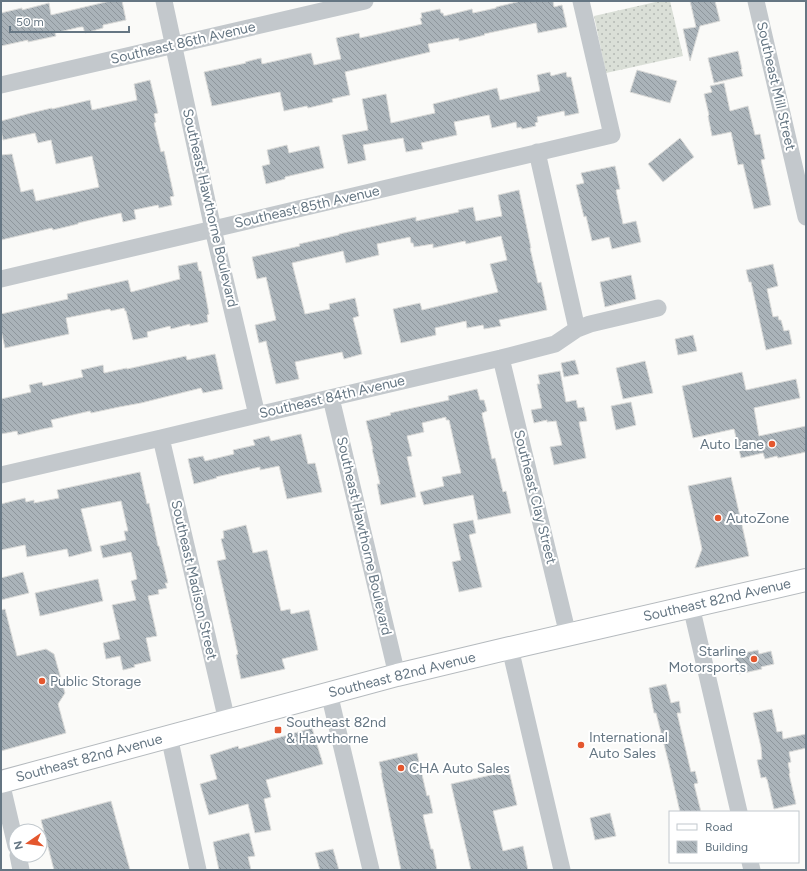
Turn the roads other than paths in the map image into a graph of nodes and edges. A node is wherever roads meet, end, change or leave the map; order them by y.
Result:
1 (164, 1) edge
2 (365, 1) edge
3 (581, 1) edge
4 (756, 1) edge
5 (173, 45) junction
6 (1, 85) edge
7 (537, 152) junction
8 (806, 217) edge
9 (214, 229) junction
10 (1, 279) edge
11 (658, 308) dead end
12 (576, 329) junction
13 (501, 358) junction
14 (331, 398) junction
15 (257, 415) junction
16 (161, 438) junction
17 (1, 476) edge
18 (806, 580) edge
19 (691, 606) junction
20 (568, 635) junction
21 (510, 648) junction
22 (397, 674) junction
23 (329, 693) junction
24 (227, 721) junction
25 (169, 736) junction
26 (1, 782) edge
27 (739, 811) edge
28 (11, 823) edge
29 (198, 870) edge
30 (370, 870) edge
31 (562, 870) edge

1 - 5 street, Southeast Hawthorne Boulevard
2 - 5 street, Southeast 86th Avenue
3 - 7 street, Southeast 85th Avenue
4 - 8 street, Southeast Mill Street
5 - 6 street, Southeast 86th Avenue
5 - 9 street, Southeast Hawthorne Boulevard
7 - 9 street, Southeast 85th Avenue
7 - 12 street
9 - 10 street, Southeast 85th Avenue
9 - 15 street, Southeast Hawthorne Boulevard
11 - 12 street, Southeast 84th Avenue
12 - 13 street, Southeast 84th Avenue
13 - 14 street, Southeast 84th Avenue
13 - 20 street, Southeast Clay Street
14 - 15 street, Southeast 84th Avenue
14 - 22 street, Southeast Hawthorne Boulevard
15 - 16 street, Southeast 84th Avenue
16 - 17 street, Southeast 84th Avenue
16 - 24 street, Southeast Madison Street
18 - 19 main road, Southeast 82nd Avenue
19 - 20 main road, Southeast 82nd Avenue
19 - 27 street
20 - 21 main road, Southeast 82nd Avenue
21 - 22 main road, Southeast 82nd Avenue
21 - 31 street
22 - 23 main road, Southeast 82nd Avenue
23 - 24 main road, Southeast 82nd Avenue
23 - 30 street
24 - 25 main road, Southeast 82nd Avenue
25 - 26 main road, Southeast 82nd Avenue
25 - 29 street
26 - 28 street

